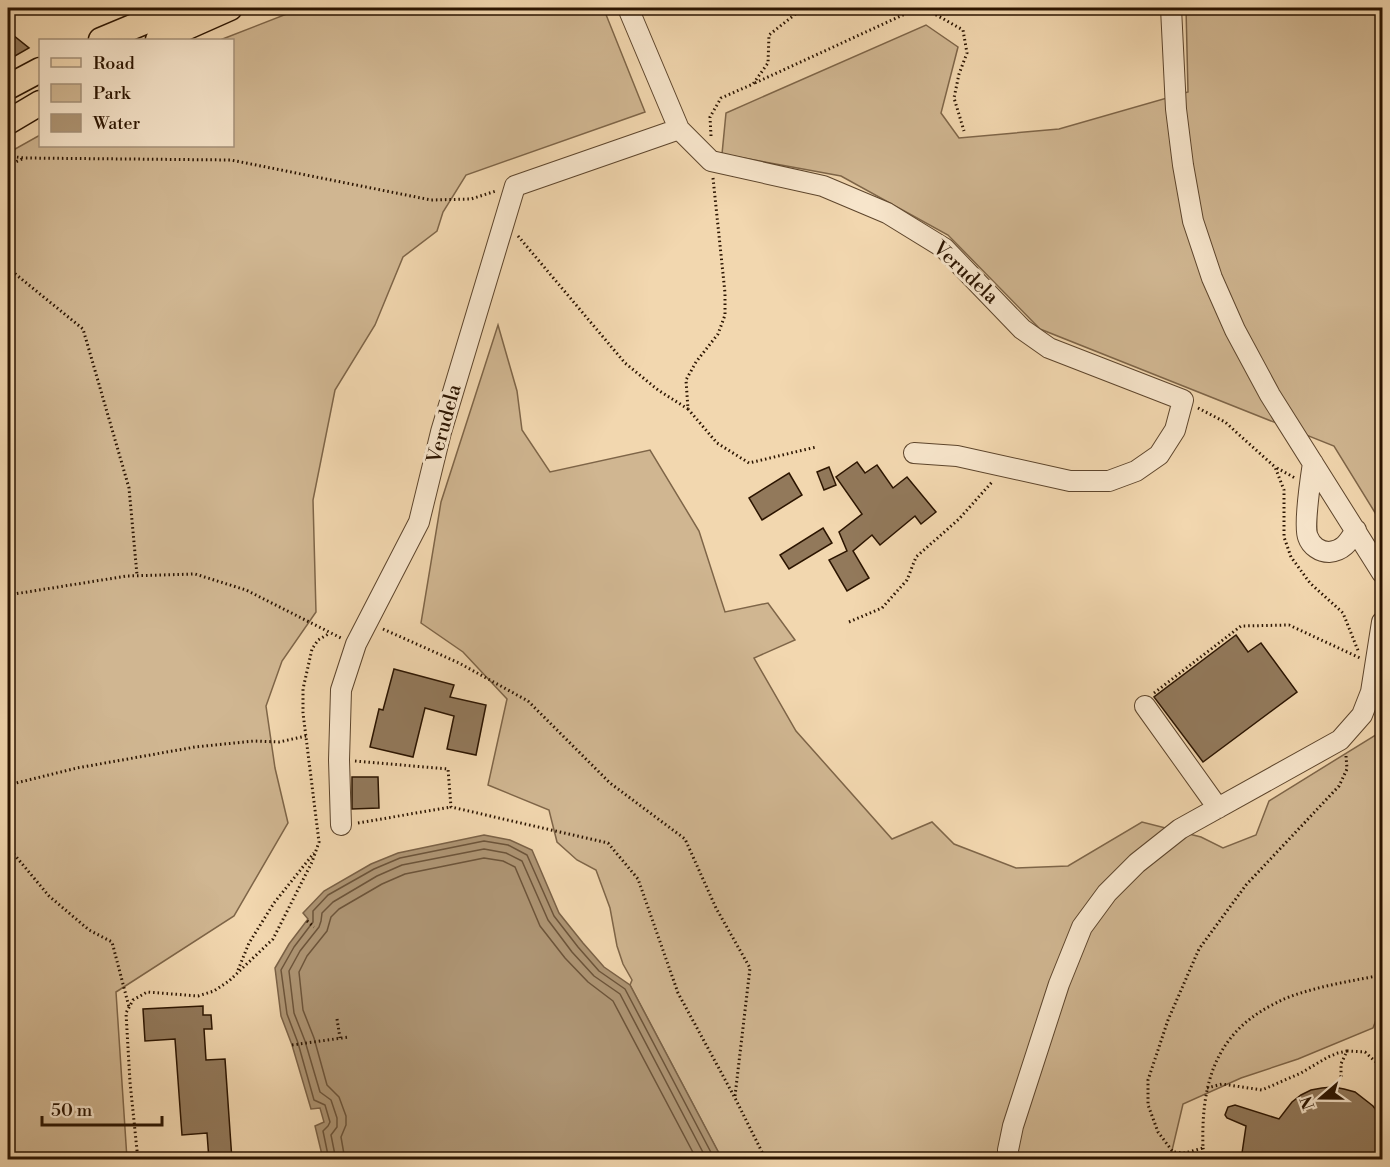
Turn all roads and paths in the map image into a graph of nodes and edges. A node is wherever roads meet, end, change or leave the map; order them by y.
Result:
1 (178, 8) edge
2 (230, 8) edge
3 (628, 8) edge
4 (803, 8) edge
5 (918, 8) edge
6 (924, 8) edge
7 (1171, 8) edge
8 (103, 39) edge
9 (160, 39) edge
10 (39, 71) edge
11 (753, 84) junction
12 (8, 87) edge
13 (39, 104) edge
14 (8, 122) edge
15 (679, 129) junction
16 (964, 131) dead end
17 (8, 156) edge
18 (24, 158) junction
19 (711, 161) junction
20 (8, 164) edge
21 (515, 186) junction
22 (506, 221) junction
23 (8, 268) edge
24 (688, 409) junction
25 (816, 447) dead end
26 (914, 453) dead end
27 (1313, 463) junction
28 (1005, 466) junction
29 (1356, 530) junction
30 (1383, 573) edge
31 (137, 575) junction
32 (8, 595) edge
33 (368, 622) junction
34 (849, 622) dead end
35 (1383, 622) edge
36 (1360, 658) dead end
37 (1145, 706) joint
38 (306, 736) junction
39 (1340, 740) junction
40 (339, 760) junction
41 (8, 785) edge
42 (451, 807) junction
43 (1218, 808) junction
44 (341, 825) joint
45 (8, 847) edge
46 (315, 852) junction
47 (307, 921) dead end
48 (314, 927) dead end
49 (237, 972) junction
50 (1383, 975) edge
51 (129, 1007) junction
52 (337, 1019) dead end
53 (349, 1037) dead end
54 (340, 1038) junction
55 (292, 1045) dead end
56 (1347, 1051) junction
57 (1383, 1062) edge
58 (1341, 1078) dead end
59 (1207, 1088) junction
60 (735, 1098) junction
61 (1203, 1148) junction
62 (138, 1160) edge
63 (402, 1160) edge
64 (418, 1160) edge
65 (766, 1160) edge
66 (1008, 1160) edge
67 (1206, 1160) edge

1 - 8 main road
2 - 9 main road
3 - 15 street
4 - 11 path
5 - 11 path
6 - 16 path
7 - 27 street
10 - 12 main road
11 - 19 path
13 - 14 main road
15 - 19 street
15 - 21 street
17 - 18 path
18 - 20 path
18 - 21 path
19 - 24 path
19 - 28 street, Verudela
21 - 22 street, Verudela
22 - 24 path
22 - 33 street, Verudela
23 - 31 path
24 - 25 path
26 - 28 street
27 - 29 street
27 - 29 street
28 - 34 path
29 - 30 street
31 - 32 path
31 - 38 path
33 - 40 street, Verudela
33 - 60 path
35 - 39 street
36 - 37 path
37 - 43 street
38 - 41 path
38 - 46 path
39 - 43 street
39 - 61 path
40 - 42 path
40 - 44 street, Verudela
42 - 44 path
42 - 60 path
43 - 66 street
45 - 51 path
46 - 49 path
46 - 49 path
47 - 48 path
49 - 51 path
50 - 59 path
51 - 62 path
52 - 54 path
53 - 54 path
54 - 55 path
56 - 57 path
56 - 58 path
56 - 59 path
59 - 61 path
60 - 65 path
61 - 67 path
63 - 64 path

